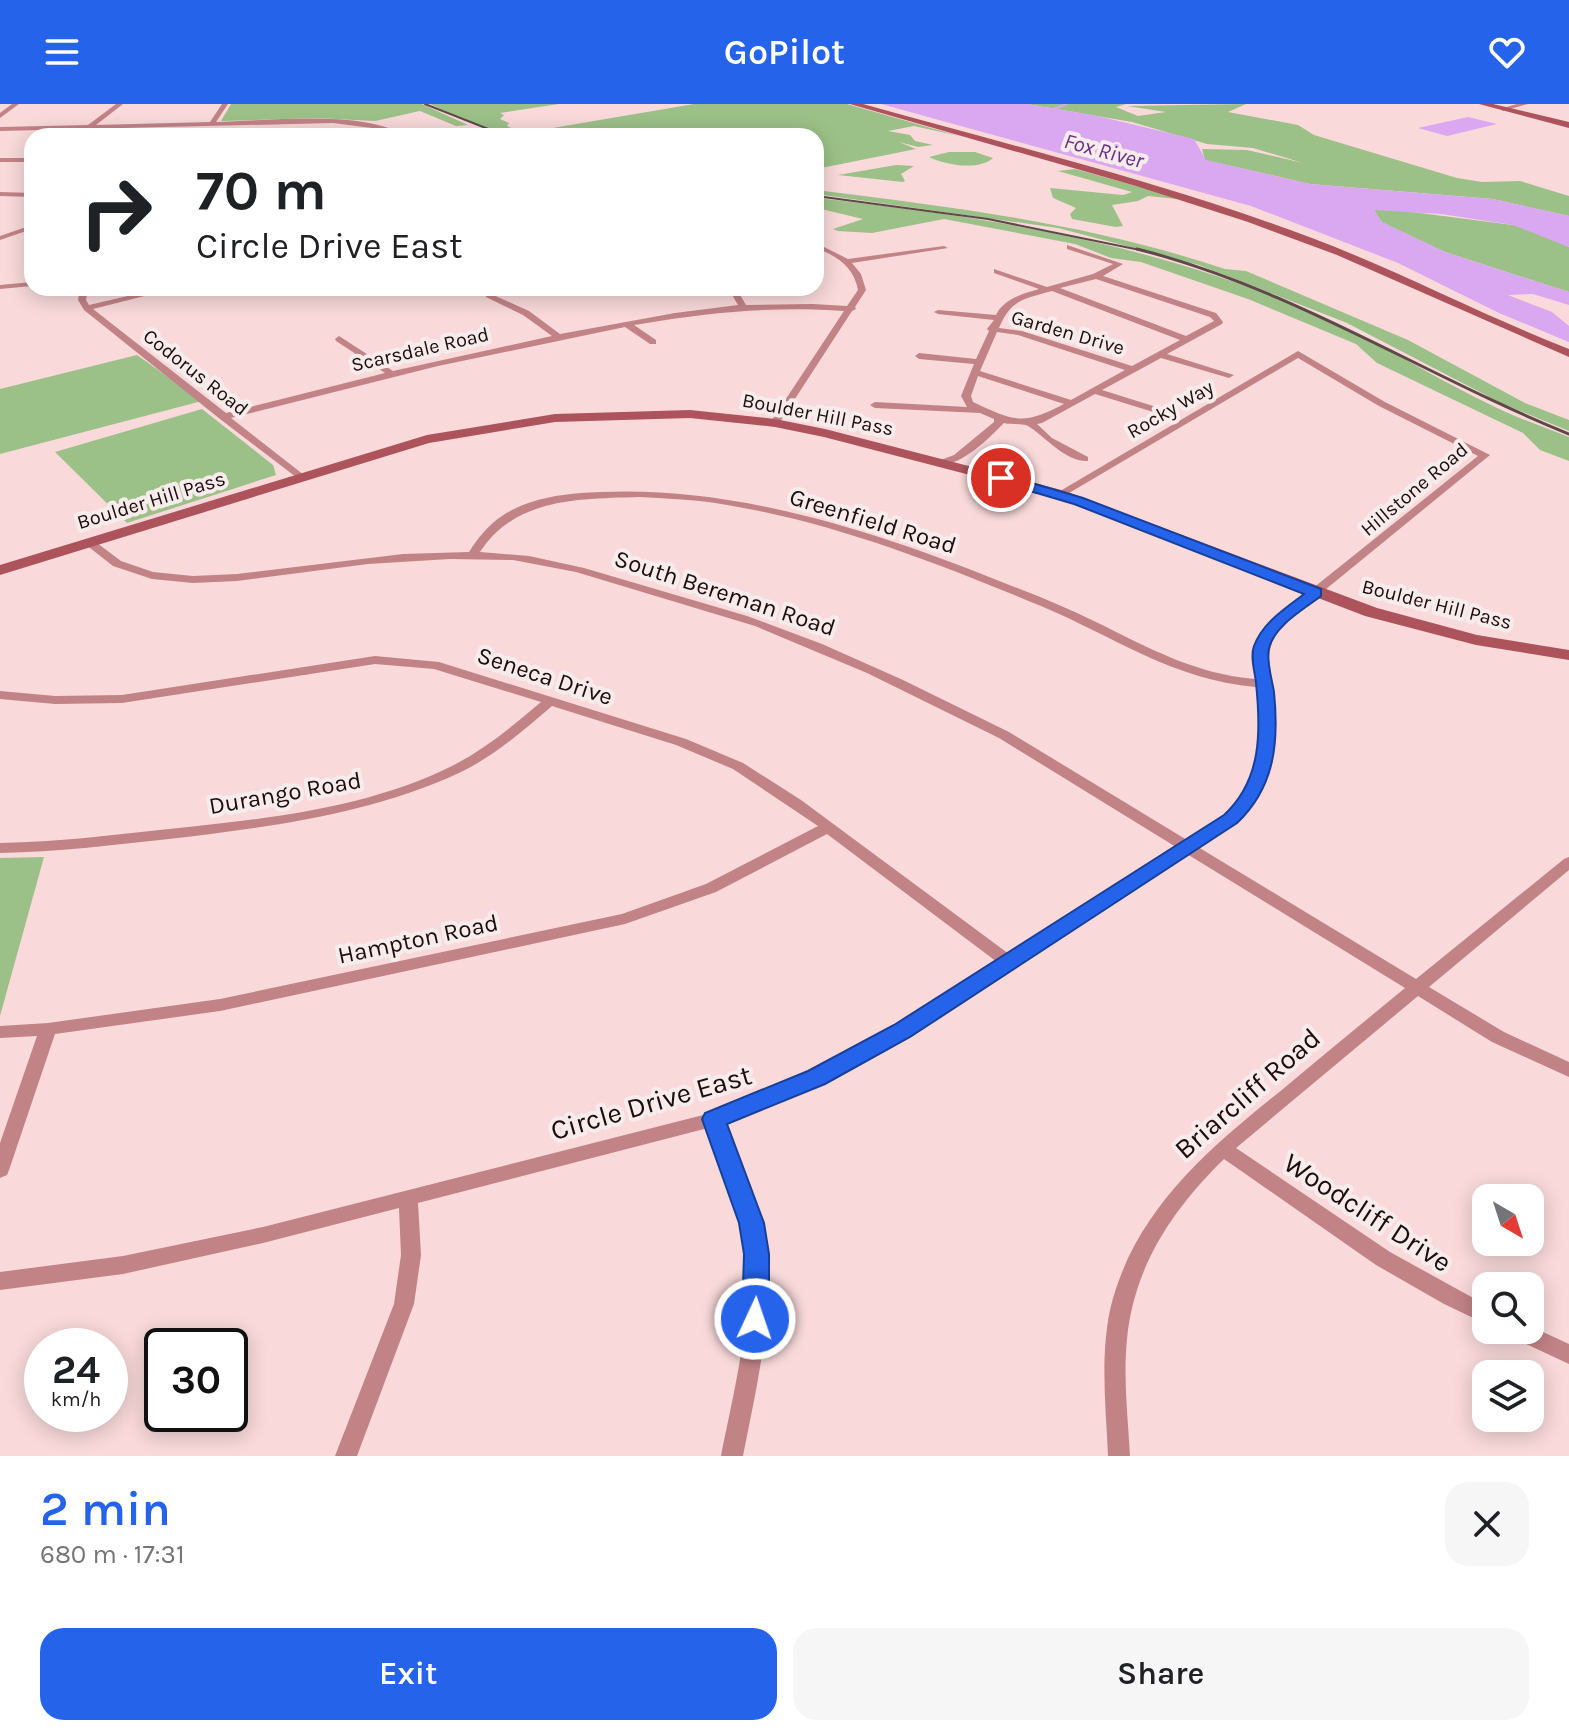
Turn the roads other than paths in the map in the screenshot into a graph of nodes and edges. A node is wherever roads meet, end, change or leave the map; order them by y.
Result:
1 (16, 104) edge
2 (120, 104) edge
3 (225, 104) edge
4 (854, 104) edge
5 (1483, 104) edge
6 (1525, 104) edge
7 (1503, 109) junction
8 (0, 116) edge
9 (253, 124) junction
10 (211, 125) junction
11 (1569, 125) edge
12 (87, 128) joint
13 (250, 128) edge
14 (383, 128) edge
15 (0, 129) edge
16 (24, 129) edge
17 (0, 160) edge
18 (24, 160) edge
19 (0, 194) edge
20 (24, 195) edge
21 (24, 230) edge
22 (0, 238) edge
23 (1070, 247) dead end
24 (944, 248) dead end
25 (824, 249) edge
26 (847, 261) junction
27 (997, 271) dead end
28 (1096, 276) junction
29 (24, 285) edge
30 (0, 287) edge
31 (1049, 289) junction
32 (83, 296) edge
33 (138, 296) edge
34 (491, 296) edge
35 (737, 296) edge
36 (742, 305) junction
37 (87, 308) junction
38 (852, 309) junction
39 (938, 312) dead end
40 (997, 318) junction
41 (627, 324) junction
42 (991, 329) junction
43 (559, 337) junction
44 (339, 339) dead end
45 (1188, 340) junction
46 (653, 342) dead end
47 (1569, 353) edge
48 (1298, 354) joint
49 (1161, 355) junction
50 (919, 356) dead end
51 (979, 362) junction
52 (1134, 370) junction
53 (975, 372) junction
54 (391, 373) junction
55 (1229, 375) dead end
56 (1096, 391) junction
57 (1071, 403) junction
58 (875, 405) dead end
59 (979, 410) junction
60 (1166, 413) dead end
61 (223, 417) junction
62 (999, 418) junction
63 (775, 423) junction
64 (1030, 423) junction
65 (1084, 459) dead end
66 (942, 463) junction
67 (300, 477) junction
68 (1060, 494) junction
69 (89, 542) junction
70 (472, 556) junction
71 (0, 570) edge
72 (1315, 593) junction
73 (1569, 655) edge
74 (1263, 684) junction
75 (0, 695) edge
76 (550, 701) junction
77 (828, 827) junction
78 (1187, 846) junction
79 (0, 848) edge
80 (1569, 862) edge
81 (1009, 963) junction
82 (1415, 986) junction
83 (48, 1029) junction
84 (0, 1032) edge
85 (1569, 1070) edge
86 (714, 1119) junction
87 (1223, 1148) junction
88 (0, 1170) edge
89 (408, 1198) junction
90 (0, 1281) edge
91 (1472, 1308) edge
92 (1544, 1342) edge
93 (1569, 1354) edge
94 (346, 1456) edge
95 (732, 1456) edge
96 (1119, 1456) edge

1 - 8 street
2 - 12 street
3 - 10 street
4 - 47 street
5 - 7 street
6 - 7 street
7 - 11 street
9 - 10 street
9 - 13 street
9 - 14 street
10 - 12 street
15 - 16 street
17 - 18 street
19 - 20 street
21 - 22 street
23 - 28 street
24 - 26 street
25 - 26 street
26 - 38 street
27 - 31 street, Garden Drive
28 - 31 street, Garden Drive
28 - 45 street, Garden Drive
29 - 30 street
31 - 40 street, Garden Drive
31 - 45 street, Garden Drive
32 - 37 street
33 - 37 street
34 - 43 street
35 - 36 street
36 - 38 street, Scarsdale Road
36 - 41 street, Scarsdale Road
37 - 61 street, Codorus Road
38 - 63 street
39 - 40 street, Garden Drive
40 - 42 street, Garden Drive
41 - 43 street, Scarsdale Road
41 - 46 street
42 - 51 street, Garden Drive
42 - 52 street, Garden Drive
43 - 54 street, Scarsdale Road
44 - 54 street
45 - 49 street, Garden Drive
48 - 68 street, Rocky Way
48 - 72 street, Hillstone Road
49 - 52 street, Garden Drive
49 - 55 street
50 - 51 street
51 - 53 street, Garden Drive
52 - 56 street, Garden Drive
53 - 57 street
53 - 59 street, Garden Drive
54 - 61 street, Scarsdale Road
56 - 57 street, Garden Drive
56 - 60 street
57 - 64 street, Garden Drive
58 - 59 street
59 - 62 street
61 - 67 street, Codorus Road
62 - 64 street
62 - 66 street
63 - 66 street, Boulder Hill Pass
63 - 67 street, Boulder Hill Pass
64 - 65 street
66 - 68 street, Boulder Hill Pass
67 - 69 street, Boulder Hill Pass
68 - 72 street, Boulder Hill Pass
69 - 70 street, South Bereman Road
69 - 71 street, Boulder Hill Pass
70 - 74 street, Greenfield Road
70 - 78 street, South Bereman Road
72 - 73 street, Boulder Hill Pass
72 - 74 street, Circle Drive East
74 - 78 street, Circle Drive East
75 - 76 street, Seneca Drive
76 - 77 street, Seneca Drive
76 - 79 street, Durango Road
77 - 81 street, Seneca Drive
77 - 83 street, Hampton Road
78 - 81 street, Circle Drive East
78 - 82 street, South Bereman Road
80 - 82 street, Briarcliff Road
81 - 86 street, Circle Drive East
82 - 85 street, South Bereman Road
82 - 87 street, Briarcliff Road
83 - 84 street, Hampton Road
83 - 88 street
86 - 89 street, Circle Drive East
86 - 95 street
87 - 91 street, Woodcliff Drive
87 - 96 street, Briarcliff Road
89 - 90 street, Circle Drive East
89 - 94 street
92 - 93 street

